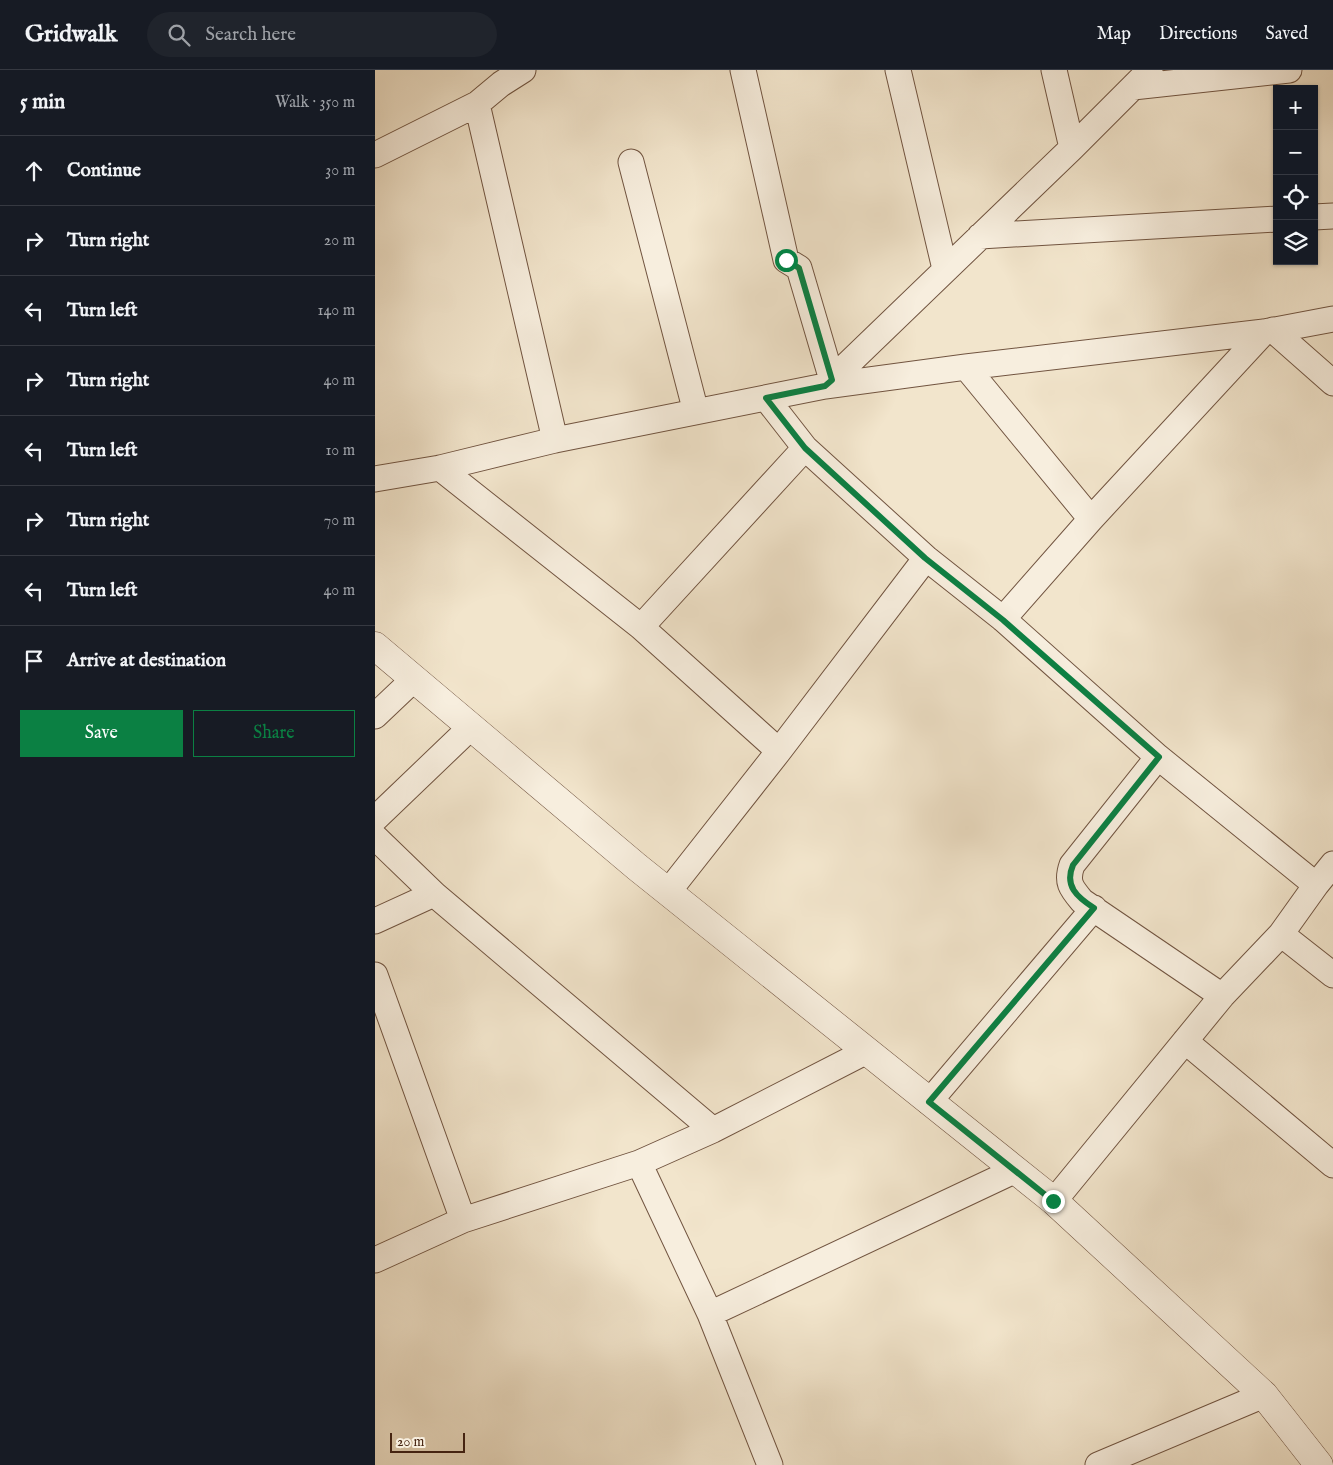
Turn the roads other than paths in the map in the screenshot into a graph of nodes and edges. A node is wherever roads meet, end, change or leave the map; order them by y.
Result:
1 (523, 70) edge
2 (743, 70) edge
3 (898, 70) edge
4 (1054, 70) edge
5 (1150, 70) edge
6 (1289, 70) edge
7 (497, 77) edge
8 (1133, 87) junction
9 (477, 104) junction
10 (1072, 148) junction
11 (375, 155) edge
12 (631, 162) dead end
13 (1333, 216) edge
14 (1318, 217) edge
15 (1273, 219) edge
16 (980, 236) junction
17 (945, 269) junction
18 (1333, 319) edge
19 (1269, 331) junction
20 (966, 367) junction
21 (829, 383) junction
22 (1333, 383) edge
23 (766, 398) junction
24 (696, 412) junction
25 (555, 440) junction
26 (805, 448) junction
27 (439, 468) junction
28 (375, 479) edge
29 (1091, 519) junction
30 (925, 558) junction
31 (1003, 620) junction
32 (641, 627) junction
33 (375, 646) edge
34 (414, 679) junction
35 (375, 716) edge
36 (471, 727) junction
37 (779, 751) junction
38 (1159, 757) junction
39 (375, 818) edge
40 (375, 837) edge
41 (1333, 864) edge
42 (1316, 884) junction
43 (668, 892) junction
44 (434, 894) junction
45 (1094, 908) junction
46 (375, 922) edge
47 (1281, 934) junction
48 (375, 975) edge
49 (1333, 975) edge
50 (1222, 996) junction
51 (1185, 1041) junction
52 (867, 1051) junction
53 (929, 1102) junction
54 (713, 1130) junction
55 (639, 1162) junction
56 (1333, 1165) edge
57 (1016, 1170) junction
58 (1053, 1201) junction
59 (463, 1220) junction
60 (375, 1260) edge
61 (710, 1314) junction
62 (1264, 1394) junction
63 (770, 1465) edge
64 (1098, 1465) edge
65 (1319, 1465) edge

1 - 7 street
2 - 21 street
3 - 17 street
4 - 10 street
5 - 8 street
6 - 8 street
7 - 9 street
8 - 10 street
9 - 11 street
9 - 25 street
10 - 16 street
12 - 24 street
13 - 14 street
15 - 16 street
16 - 17 street
17 - 21 street
18 - 19 street
19 - 20 street
19 - 22 street
19 - 29 street
20 - 21 street
20 - 29 street
21 - 23 street
23 - 24 street
23 - 26 street
24 - 25 street
25 - 27 street
26 - 30 street
26 - 32 street
27 - 28 street
27 - 32 street
29 - 31 street
30 - 31 street
30 - 37 street
31 - 38 street
32 - 37 street
33 - 34 street
34 - 35 street
34 - 36 street
36 - 39 street
36 - 43 street
37 - 43 street
38 - 42 street
38 - 45 street
40 - 44 street
41 - 42 street
42 - 47 street
43 - 52 street
44 - 46 street
44 - 54 street
45 - 50 street
45 - 53 street
47 - 49 street
47 - 50 street
48 - 59 street
50 - 51 street
51 - 56 street
51 - 58 street
52 - 53 street
52 - 54 street
53 - 57 street
54 - 55 street
55 - 59 street
55 - 61 street
57 - 58 street
57 - 61 street
58 - 62 street
59 - 60 street
61 - 63 street
62 - 64 street
62 - 65 street

